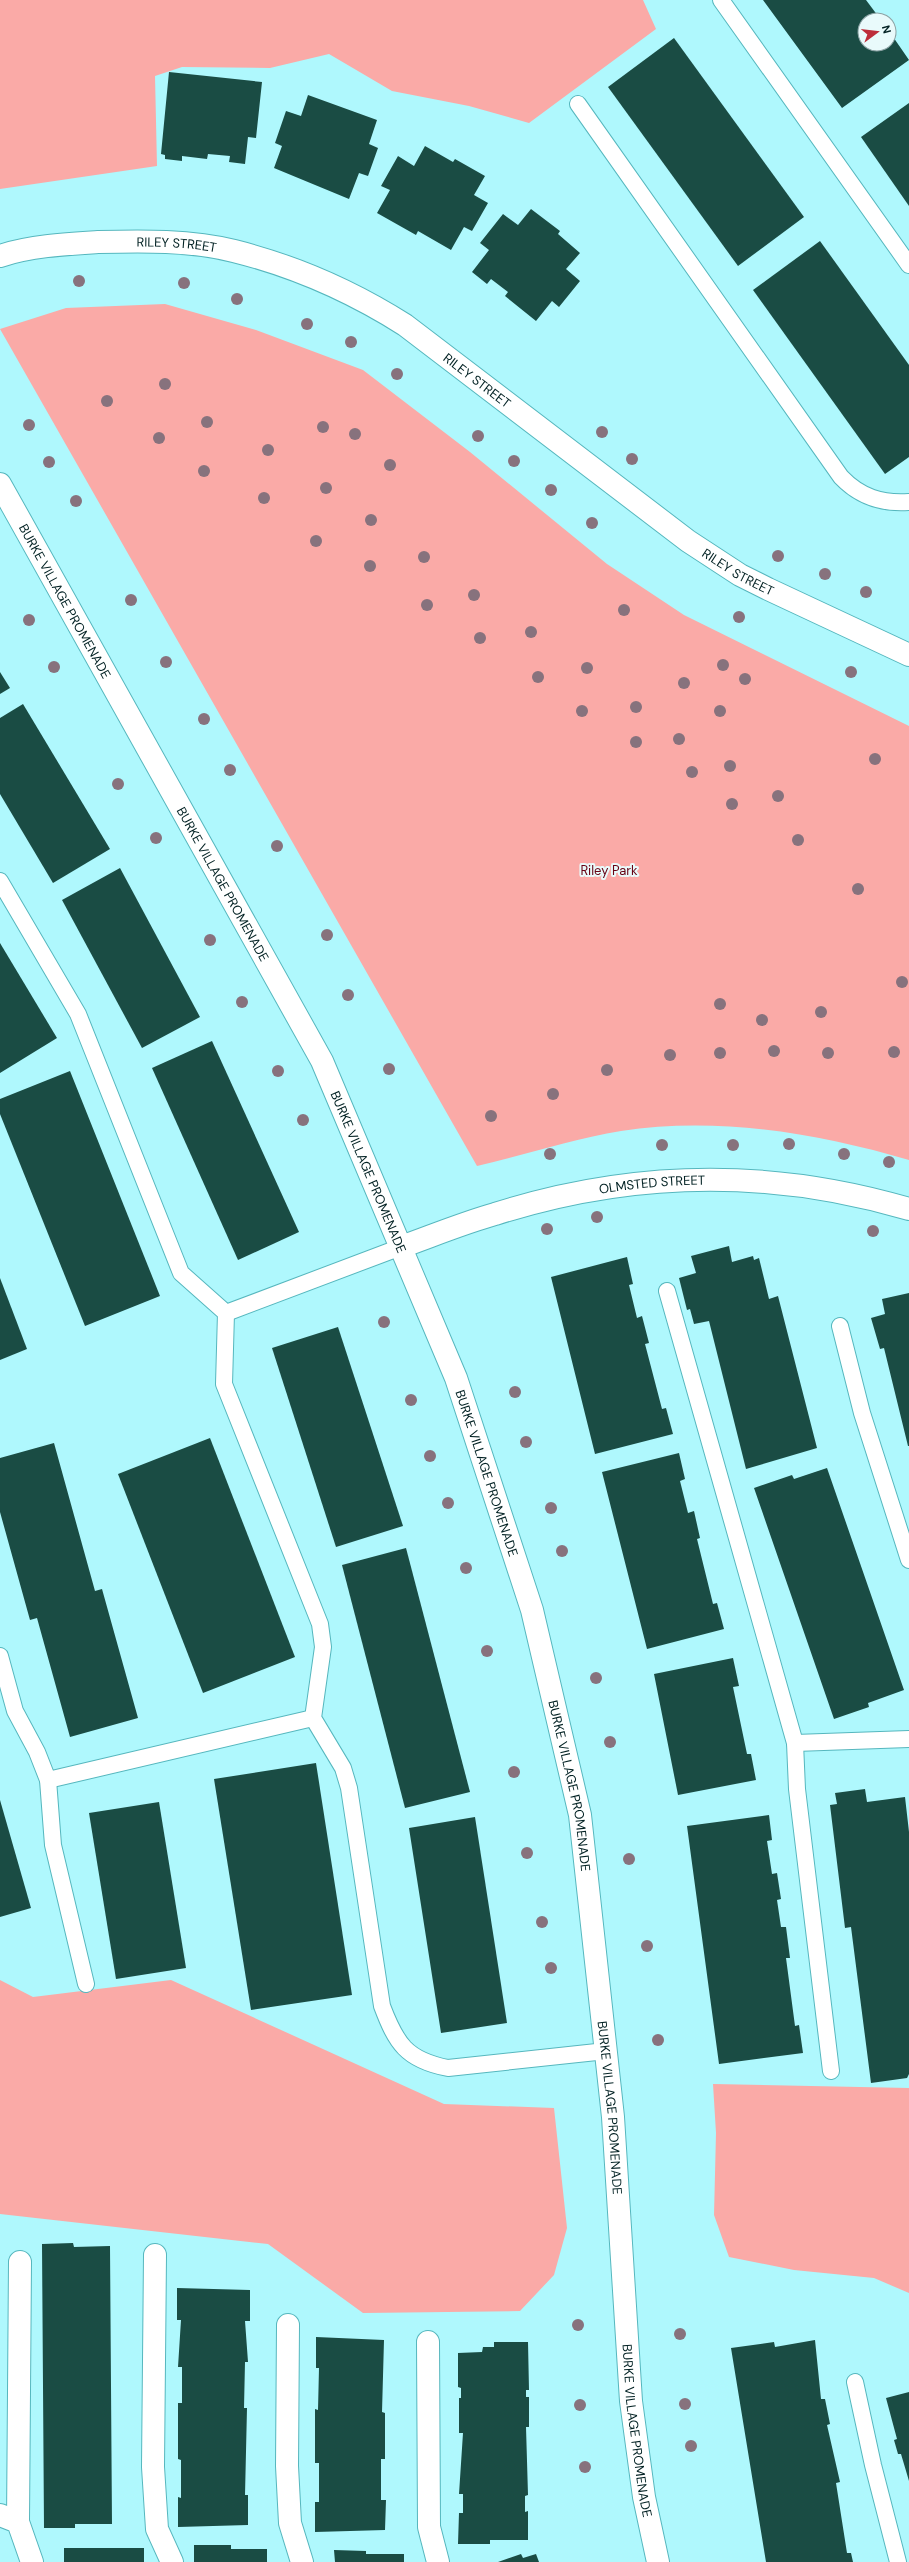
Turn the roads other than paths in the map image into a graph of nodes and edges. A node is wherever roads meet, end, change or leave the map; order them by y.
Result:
1 (721, 0) edge
2 (578, 104) dead end
3 (0, 256) edge
4 (909, 265) edge
5 (0, 484) edge
6 (909, 502) edge
7 (909, 655) edge
8 (0, 881) edge
9 (909, 1209) edge
10 (400, 1247) junction
11 (667, 1292) dead end
12 (226, 1313) junction
13 (840, 1326) dead end
14 (909, 1560) edge
15 (0, 1656) edge
16 (313, 1718) junction
17 (909, 1739) edge
18 (795, 1744) junction
19 (48, 1780) junction
20 (86, 1984) dead end
21 (606, 2051) junction
22 (831, 2071) dead end
23 (155, 2255) dead end
24 (20, 2262) dead end
25 (288, 2324) dead end
26 (428, 2342) dead end
27 (855, 2382) dead end
28 (9, 2518) edge
29 (32, 2562) edge
30 (172, 2562) edge
31 (302, 2562) edge
32 (438, 2562) edge
33 (658, 2562) edge
34 (898, 2562) edge

1 - 4 lane
2 - 6 lane
3 - 7 street, RILEY STREET
5 - 10 street, BURKE VILLAGE PROMENADE
8 - 12 lane
9 - 10 street, OLMSTED STREET
10 - 12 lane
10 - 21 street, BURKE VILLAGE PROMENADE
11 - 18 lane
12 - 16 lane
13 - 14 lane
15 - 19 lane
16 - 19 lane
16 - 21 lane
17 - 18 lane
18 - 22 lane
19 - 20 lane
21 - 33 street, BURKE VILLAGE PROMENADE
23 - 30 street
24 - 28 street
25 - 31 street
26 - 32 street
27 - 34 lane
28 - 29 street

